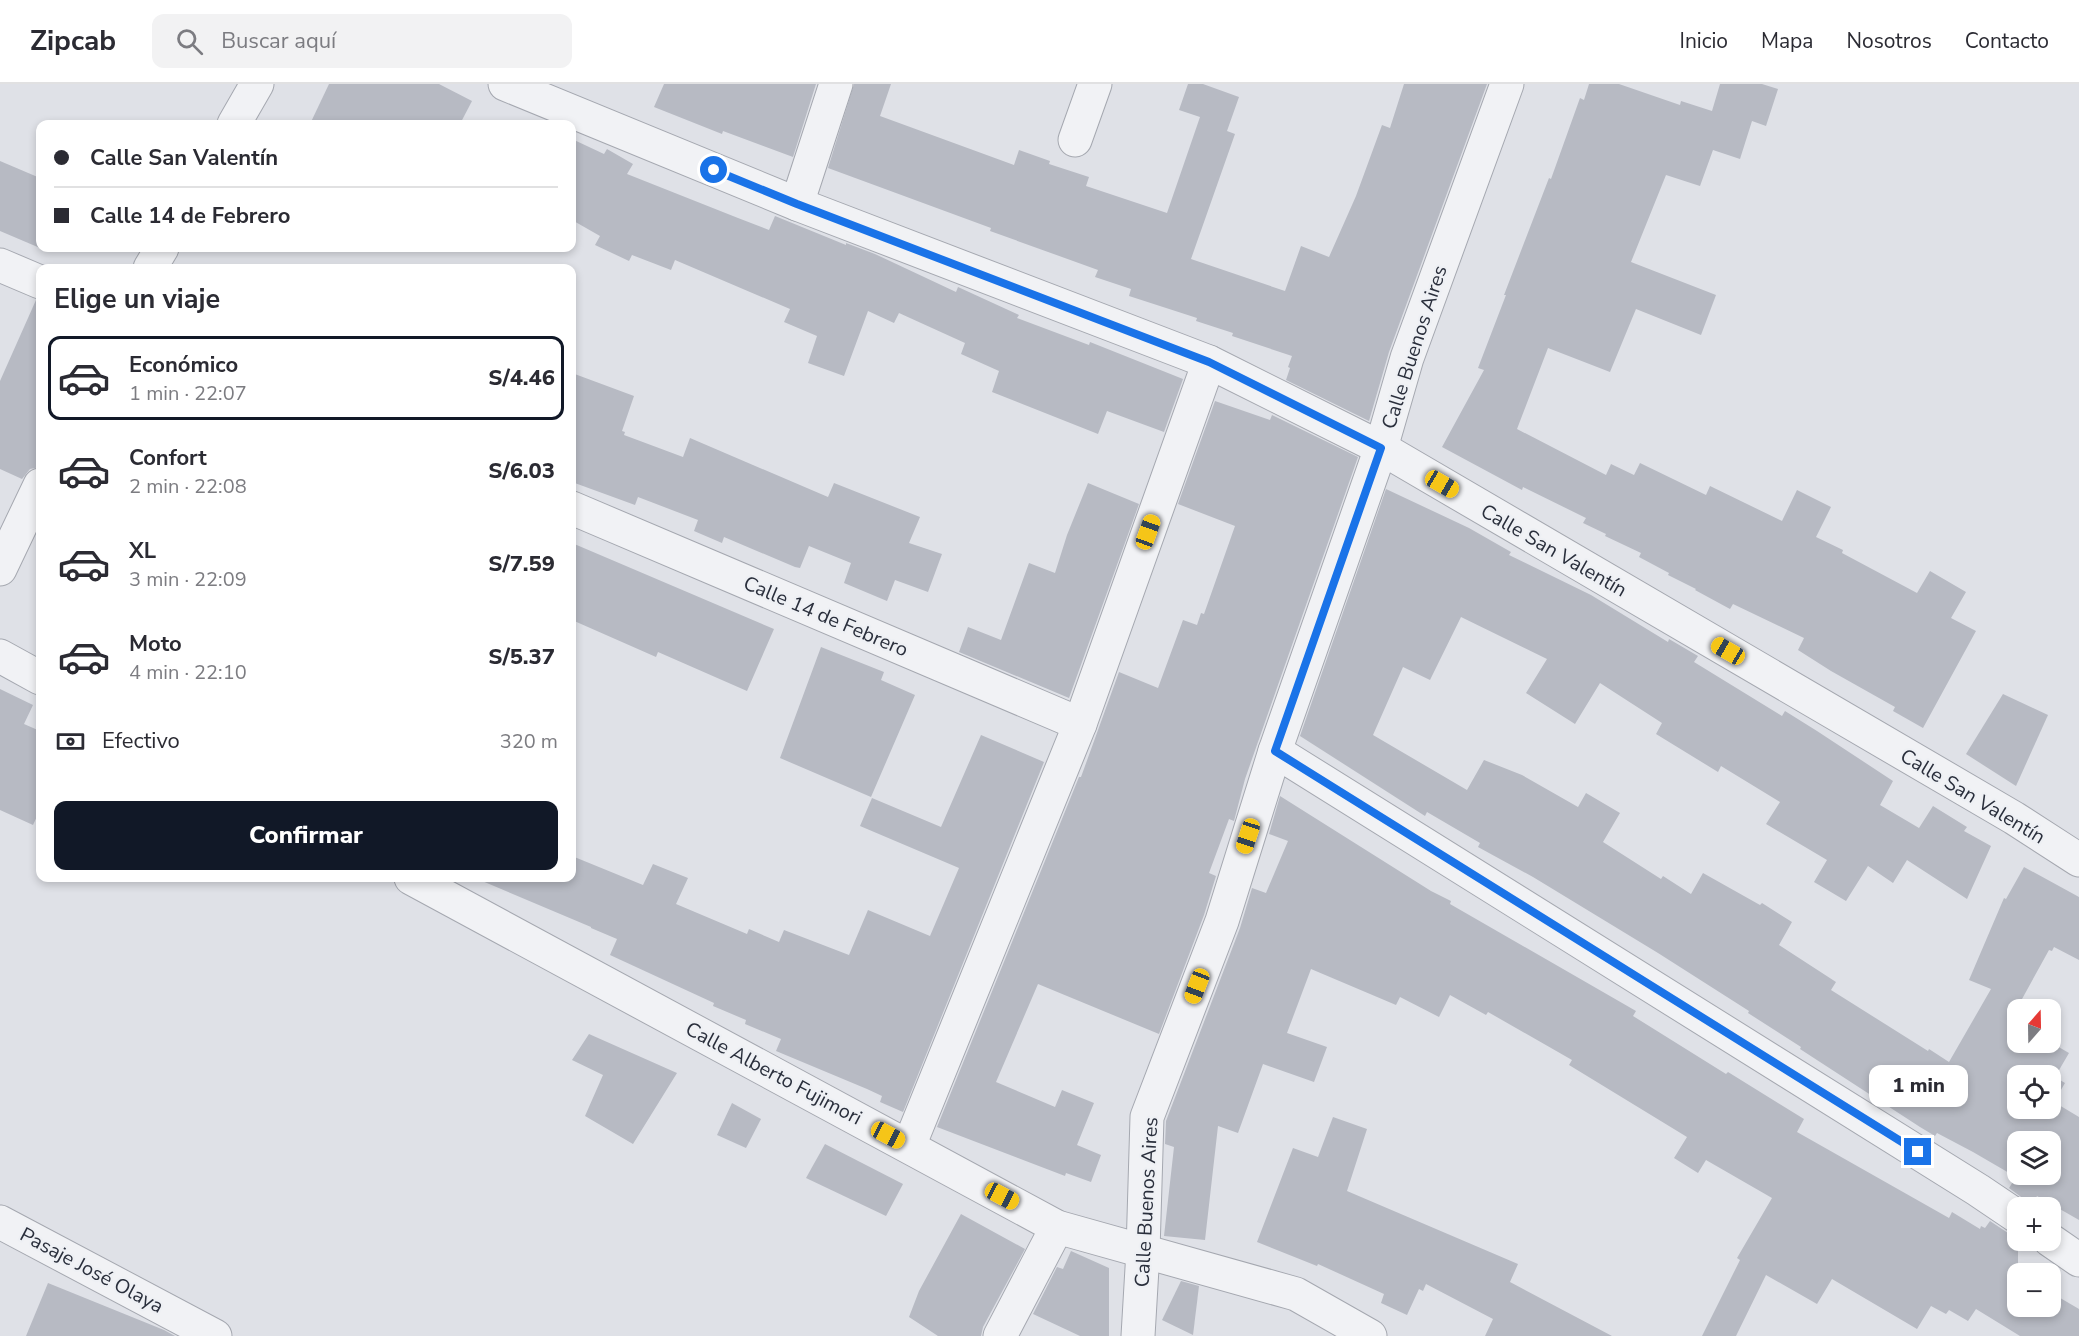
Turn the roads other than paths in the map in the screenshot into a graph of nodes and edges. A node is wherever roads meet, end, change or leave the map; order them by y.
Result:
1 (257, 84) edge
2 (506, 84) edge
3 (836, 84) edge
4 (1095, 84) edge
5 (1507, 84) edge
6 (236, 120) edge
7 (1075, 140) dead end
8 (797, 204) junction
9 (0, 265) edge
10 (36, 280) edge
11 (1209, 362) junction
12 (1381, 448) junction
13 (36, 493) edge
14 (576, 510) edge
15 (0, 569) edge
16 (0, 656) edge
17 (36, 676) edge
18 (1080, 724) junction
19 (1275, 751) junction
20 (2079, 860) edge
21 (418, 882) edge
22 (909, 1146) junction
23 (2007, 1210) edge
24 (0, 1222) edge
25 (1057, 1227) junction
26 (2061, 1248) edge
27 (1143, 1251) junction
28 (2079, 1260) edge
29 (215, 1336) edge
30 (1000, 1336) edge
31 (1138, 1336) edge
32 (1370, 1336) edge

1 - 6 street
2 - 8 street, Calle San Valentín
3 - 8 street
4 - 7 street
5 - 12 street, Calle Buenos Aires
8 - 11 street, Calle San Valentín
9 - 10 street
11 - 12 street, Calle San Valentín
11 - 18 street
12 - 19 street, Calle Buenos Aires
12 - 20 street, Calle San Valentín
13 - 15 street
14 - 18 street, Calle 14 de Febrero
16 - 17 street
18 - 22 street
19 - 23 street
19 - 27 street, Calle Buenos Aires
21 - 22 street, Calle Alberto Fujimori
22 - 25 street, Calle Alberto Fujimori
24 - 29 street, Pasaje José Olaya
25 - 27 street, Calle Alberto Fujimori
25 - 30 street
26 - 28 street
27 - 31 street, Calle Buenos Aires
27 - 32 street, Calle Alberto Fujimori

